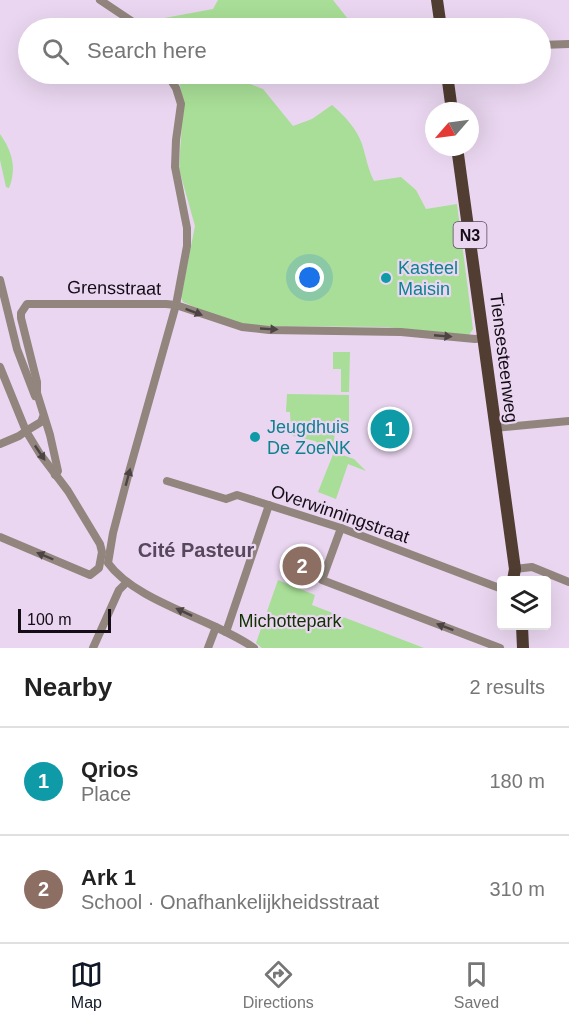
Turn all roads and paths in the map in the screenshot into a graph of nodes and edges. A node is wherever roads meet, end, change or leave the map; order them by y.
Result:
1 (100, 0) edge
2 (437, 0) edge
3 (127, 18) edge
4 (440, 18) edge
5 (569, 44) edge
6 (551, 45) edge
7 (173, 84) edge
8 (448, 84) edge
9 (451, 102) edge
10 (458, 156) edge
11 (0, 280) edge
12 (176, 305) junction
13 (484, 338) junction
14 (0, 367) edge
15 (43, 417) junction
16 (569, 421) edge
17 (495, 428) junction
18 (26, 431) junction
19 (0, 444) edge
20 (55, 475) junction
21 (167, 481) dead end
22 (269, 505) junction
23 (341, 528) junction
24 (113, 533) junction
25 (0, 537) edge
26 (96, 539) junction
27 (516, 576) edge
28 (569, 582) edge
29 (124, 584) junction
30 (497, 587) edge
31 (216, 627) junction
32 (523, 630) edge
33 (226, 632) junction
34 (93, 648) edge
35 (208, 648) edge
36 (254, 648) edge
37 (500, 648) edge
38 (523, 648) edge
39 (528, 648) edge

1 - 3 street
2 - 4 main road
5 - 6 street
7 - 12 street
8 - 9 main road
10 - 13 main road, Tiensesteenweg / N3
11 - 15 street
12 -> 13 street, Grensstraat
12 - 15 street, Grensstraat
24 -> 12 street
13 - 17 main road, Tiensesteenweg / N3
14 - 18 street
15 - 18 street
15 - 20 street, Grensstraat
16 - 17 street
17 - 27 main road, Tiensesteenweg / N3
18 - 19 street
18 -> 20 street
20 - 26 street
21 - 22 street, Overwinningstraat
22 - 23 street, Overwinningstraat
22 - 33 street
23 - 30 street, Overwinningstraat
37 -> 23 street
24 - 26 street
24 - 29 street
26 -> 25 street
27 - 28 street
31 -> 29 street
29 - 34 street
31 - 33 street
31 - 35 street
32 - 38 main road
32 - 39 main road
33 - 36 street

